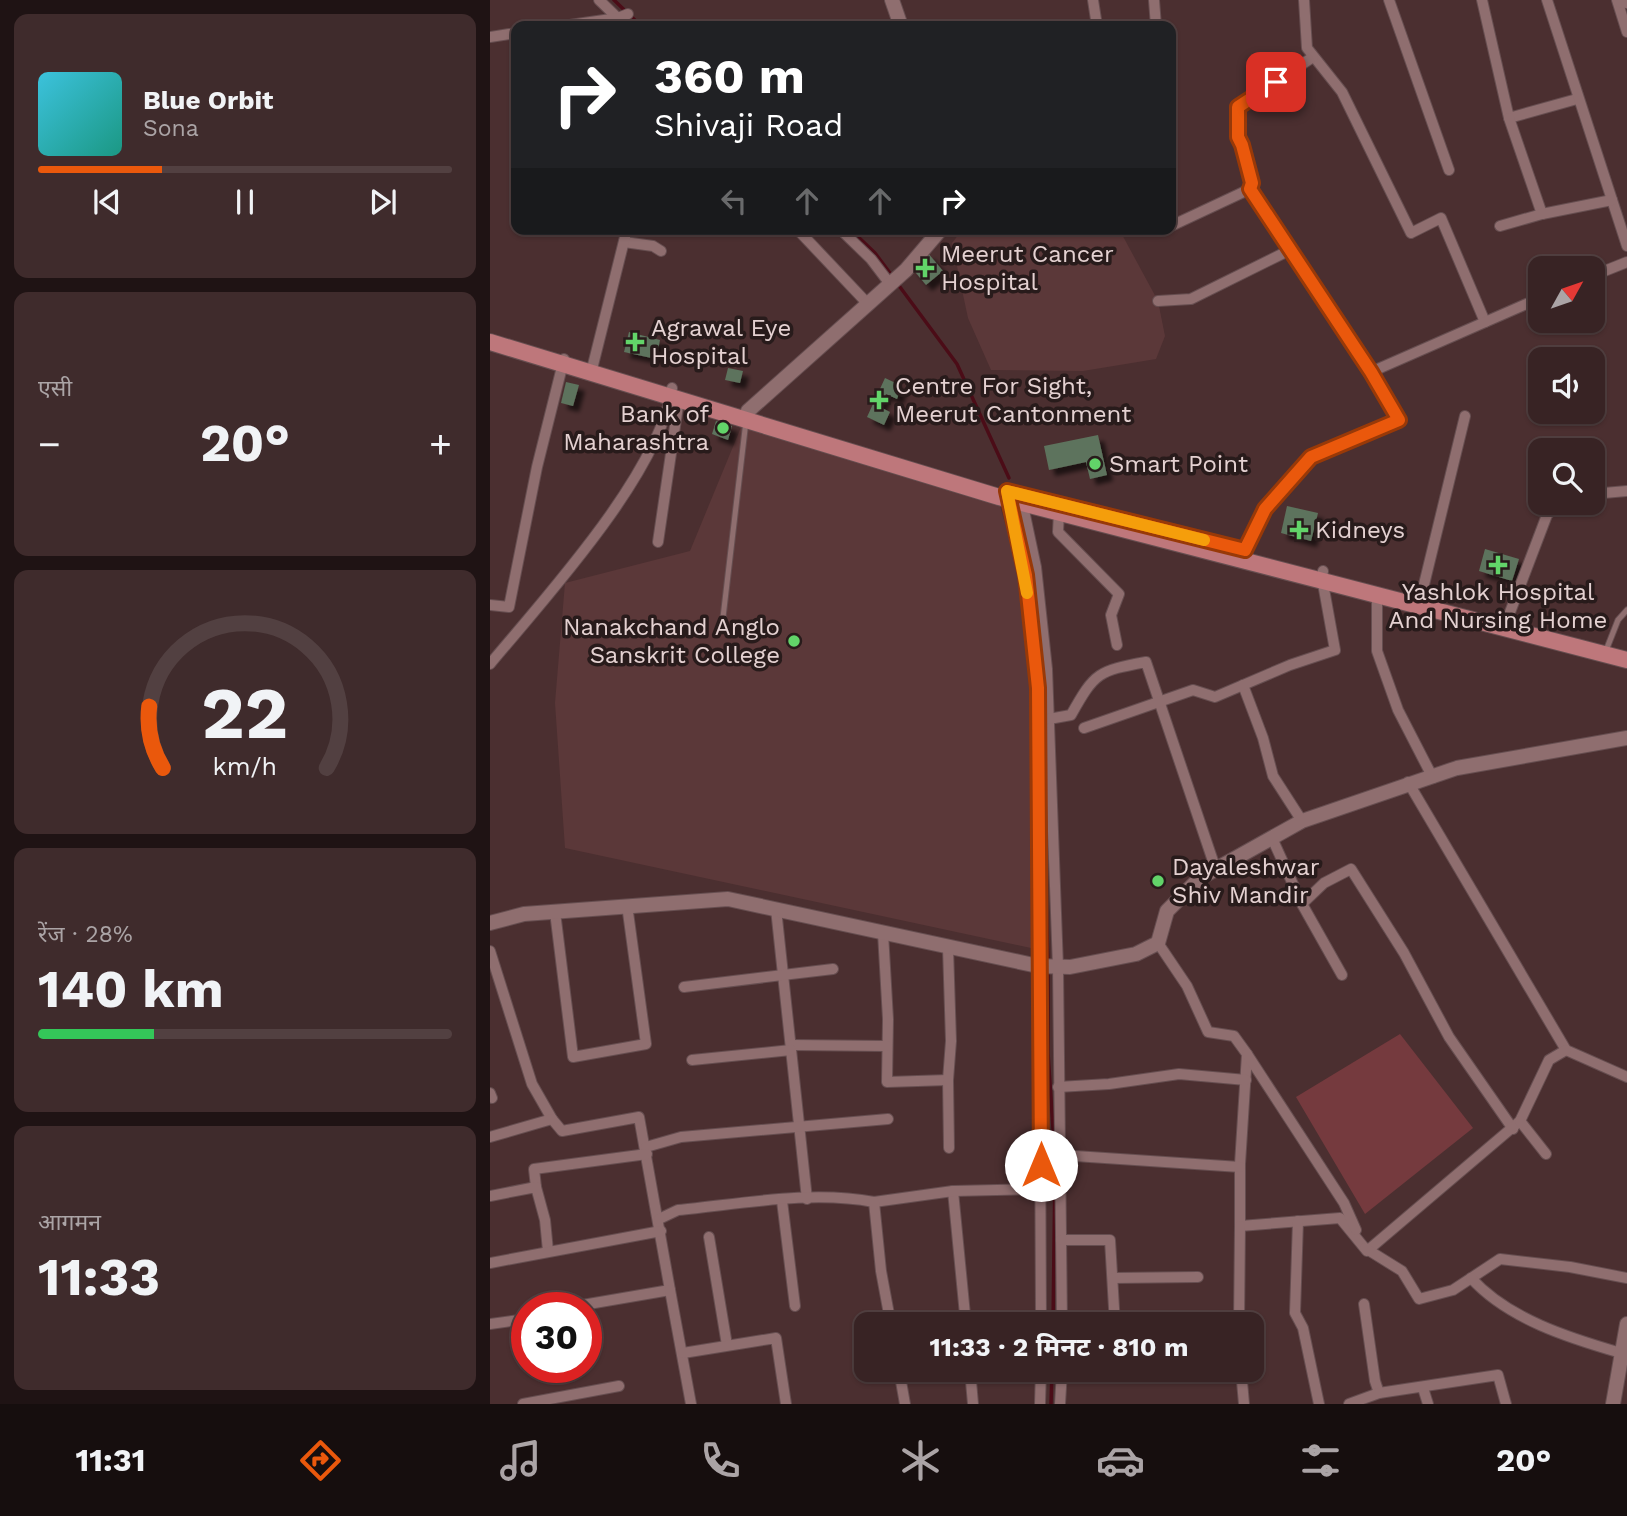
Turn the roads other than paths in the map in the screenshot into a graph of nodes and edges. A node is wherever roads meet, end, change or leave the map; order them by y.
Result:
1 (599, 0) edge
2 (892, 0) edge
3 (1093, 0) edge
4 (1154, 0) edge
5 (1304, 0) edge
6 (1389, 0) edge
7 (1482, 0) edge
8 (1547, 0) edge
9 (1618, 0) edge
10 (1627, 1) edge
11 (624, 19) edge
12 (607, 21) edge
13 (899, 21) edge
14 (1096, 21) edge
15 (1156, 21) edge
16 (1627, 32) edge
17 (511, 34) edge
18 (490, 37) edge
19 (1313, 57) junction
20 (1577, 99) junction
21 (1509, 118) junction
22 (1449, 170) dead end
23 (1250, 189) junction
24 (1612, 201) junction
25 (1542, 214) junction
26 (1176, 224) edge
27 (1500, 226) dead end
28 (626, 235) edge
29 (803, 235) edge
30 (846, 235) edge
31 (936, 235) edge
32 (624, 242) junction
33 (1627, 246) edge
34 (1290, 250) junction
35 (662, 251) dead end
36 (1627, 262) edge
37 (1605, 271) edge
38 (891, 283) junction
39 (1158, 301) dead end
40 (867, 303) junction
41 (1528, 303) edge
42 (1485, 322) junction
43 (490, 338) edge
44 (563, 361) junction
45 (592, 369) junction
46 (1371, 372) junction
47 (674, 395) junction
48 (747, 415) junction
49 (1465, 416) dead end
50 (1627, 491) edge
51 (1605, 493) edge
52 (1015, 497) junction
53 (1059, 512) junction
54 (1547, 515) edge
55 (658, 542) dead end
56 (1244, 554) junction
57 (1323, 574) junction
58 (1377, 593) junction
59 (1420, 601) junction
60 (490, 605) edge
61 (1627, 610) edge
62 (1506, 624) junction
63 (722, 626) dead end
64 (1117, 645) dead end
65 (1606, 650) junction
66 (1627, 651) edge
67 (492, 660) edge
68 (1627, 660) edge
69 (1243, 685) junction
70 (1157, 702) junction
71 (1049, 719) junction
72 (1083, 728) dead end
73 (1627, 737) edge
74 (1433, 778) junction
75 (1408, 782) junction
76 (1302, 821) junction
77 (1272, 838) junction
78 (1216, 870) junction
79 (1302, 904) junction
80 (627, 905) junction
81 (776, 909) junction
82 (555, 912) junction
83 (490, 923) edge
84 (883, 933) junction
85 (1157, 943) junction
86 (948, 948) junction
87 (490, 951) edge
88 (1040, 966) junction
89 (1058, 966) junction
90 (833, 969) dead end
91 (782, 975) junction
92 (1342, 975) dead end
93 (684, 987) dead end
94 (887, 1046) junction
95 (791, 1048) junction
96 (1566, 1050) junction
97 (1247, 1054) junction
98 (692, 1060) dead end
99 (1627, 1077) edge
100 (948, 1080) junction
101 (1247, 1080) junction
102 (1058, 1087) junction
103 (552, 1119) junction
104 (888, 1119) dead end
105 (800, 1124) junction
106 (1516, 1125) junction
107 (490, 1137) edge
108 (949, 1148) dead end
109 (646, 1151) junction
110 (1546, 1154) dead end
111 (1060, 1155) junction
112 (1240, 1167) junction
113 (536, 1187) junction
114 (1041, 1189) junction
115 (953, 1191) junction
116 (490, 1196) edge
117 (807, 1199) junction
118 (782, 1201) junction
119 (874, 1202) junction
120 (659, 1219) junction
121 (1298, 1220) junction
122 (1240, 1226) junction
123 (661, 1231) junction
124 (709, 1237) dead end
125 (1061, 1240) junction
126 (548, 1251) junction
127 (1367, 1251) junction
128 (490, 1263) edge
129 (1198, 1277) dead end
130 (1112, 1278) junction
131 (1471, 1278) junction
132 (1627, 1278) edge
133 (670, 1290) junction
134 (602, 1302) edge
135 (1364, 1304) dead end
136 (795, 1306) dead end
137 (888, 1312) edge
138 (965, 1312) edge
139 (1041, 1312) edge
140 (1062, 1312) edge
141 (1114, 1312) edge
142 (1240, 1312) edge
143 (511, 1321) edge
144 (490, 1324) edge
145 (1627, 1324) edge
146 (727, 1345) junction
147 (683, 1353) junction
148 (1621, 1353) junction
149 (901, 1382) edge
150 (971, 1382) edge
151 (1041, 1382) edge
152 (1061, 1382) edge
153 (1242, 1382) edge
154 (620, 1386) dead end
155 (1423, 1388) junction
156 (1379, 1392) junction
157 (523, 1404) edge
158 (691, 1404) edge
159 (786, 1404) edge
160 (905, 1404) edge
161 (974, 1404) edge
162 (1040, 1404) edge
163 (1060, 1404) edge
164 (1244, 1404) edge
165 (1319, 1404) edge
166 (1349, 1404) edge
167 (1428, 1404) edge
168 (1506, 1404) edge
169 (1613, 1404) edge

1 - 11 street
2 - 13 street
3 - 14 street
4 - 15 street
5 - 19 street
6 - 22 street
7 - 21 street
8 - 20 street
9 - 10 street
9 - 16 street
11 - 12 street
17 - 18 street
19 - 23 street
19 - 42 street
20 - 21 street
20 - 24 street
21 - 25 street
23 - 26 street
23 - 34 street
24 - 25 street
24 - 33 street
25 - 27 street
28 - 32 street
29 - 40 street
30 - 38 street
31 - 38 street
32 - 35 street
32 - 45 street
34 - 39 street
34 - 46 street
36 - 37 street
38 - 40 street
40 - 48 street
41 - 42 street
42 - 46 street
43 - 44 main road
44 - 45 main road
44 - 60 street
45 - 47 main road
46 - 56 street
47 - 48 main road
47 - 55 street
47 - 67 street
48 - 52 main road
48 - 63 lane
49 - 59 street
50 - 51 street
52 - 53 main road
52 - 56 main road
52 - 71 street
52 - 88 street
53 - 56 main road
53 - 64 street
54 - 62 street
56 - 57 main road
57 - 58 main road
57 - 59 main road
57 - 69 street
58 - 59 main road
58 - 74 street
59 - 62 main road
61 - 65 lane
62 - 65 main road
65 - 66 main road
65 - 68 main road
69 - 70 street
69 - 76 street
70 - 71 street
70 - 72 street
70 - 78 street
71 - 89 street
73 - 74 street
74 - 75 street
75 - 76 street
75 - 96 street
76 - 77 street
77 - 78 street
77 - 79 street
78 - 85 street
79 - 92 street
79 - 106 street
80 - 81 street
80 - 82 street
80 - 82 street
81 - 84 street
81 - 91 street
82 - 83 street
84 - 86 street
84 - 94 street
85 - 89 street
85 - 97 street
86 - 88 street
86 - 100 street
87 - 103 street
88 - 89 street
88 - 114 street
89 - 102 street
90 - 91 street
91 - 93 street
91 - 95 street
94 - 95 street
94 - 100 street
95 - 98 street
95 - 105 street
96 - 99 street
96 - 106 street
97 - 101 street
97 - 127 street
100 - 108 street
101 - 102 street
101 - 112 street
102 - 111 street
103 - 107 street
103 - 109 street
104 - 105 street
105 - 109 street
105 - 117 street
106 - 110 street
106 - 127 street
109 - 113 street
109 - 120 street
111 - 112 street
111 - 125 street
112 - 122 street
113 - 116 street
113 - 126 street
114 - 115 street
114 - 139 street
115 - 119 street
115 - 138 street
117 - 118 street
117 - 119 street
118 - 120 street
118 - 136 street
119 - 137 street
120 - 123 street
121 - 122 street
121 - 127 street
121 - 165 street
122 - 142 street
123 - 126 street
123 - 133 street
124 - 146 street
125 - 130 street
125 - 140 street
126 - 128 street
127 - 131 street
129 - 130 street
130 - 141 street
131 - 132 street
131 - 148 street
133 - 134 street
133 - 147 street
135 - 156 street
143 - 144 street
145 - 148 street
146 - 147 street
146 - 159 street
147 - 158 street
148 - 169 street
149 - 160 street
150 - 161 street
151 - 162 street
152 - 163 street
153 - 164 street
154 - 157 street
155 - 156 street
155 - 167 street
155 - 168 street
156 - 166 street

